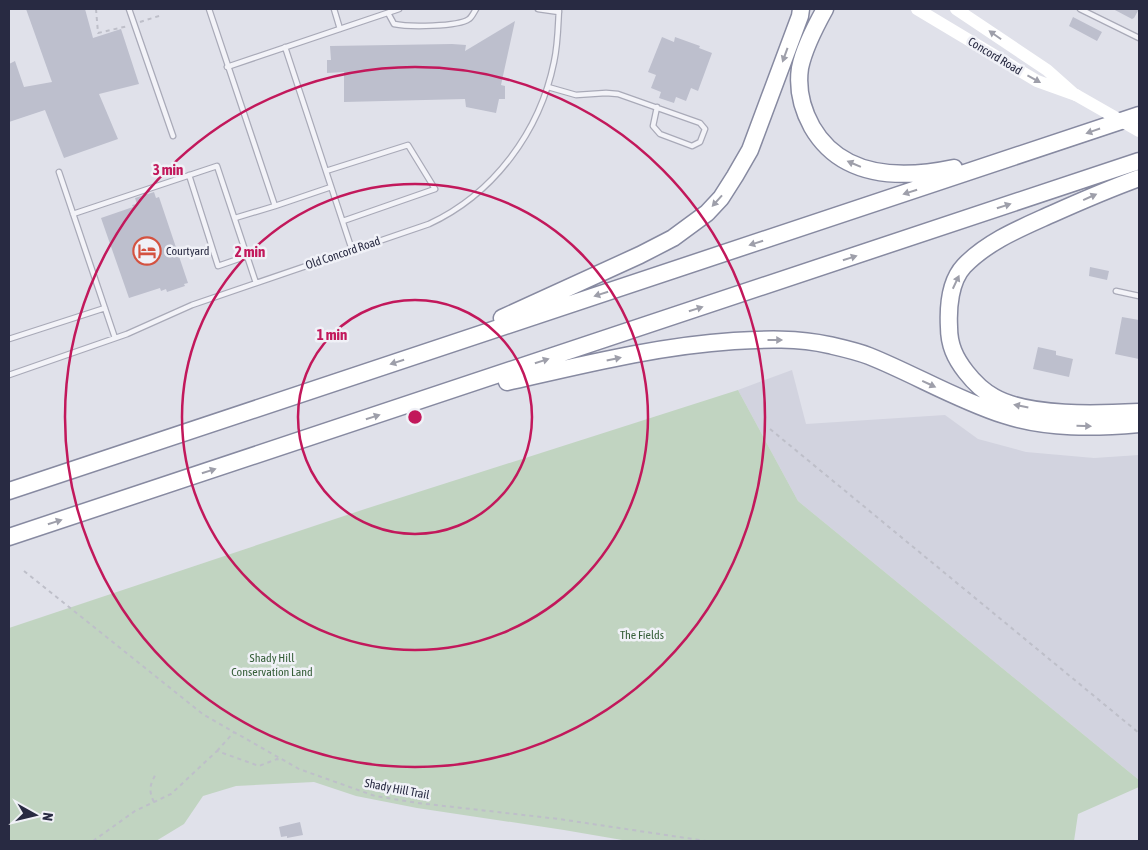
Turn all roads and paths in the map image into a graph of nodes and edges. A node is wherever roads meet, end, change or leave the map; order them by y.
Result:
1 (96, 9) edge
2 (129, 9) edge
3 (209, 9) edge
4 (334, 9) edge
5 (399, 9) edge
6 (476, 9) edge
7 (538, 9) edge
8 (917, 9) edge
9 (956, 9) edge
10 (1080, 9) edge
11 (559, 10) edge
12 (801, 11) edge
13 (826, 11) edge
14 (388, 13) junction
15 (162, 16) dead end
16 (134, 24) junction
17 (340, 29) junction
18 (1139, 38) edge
19 (285, 47) junction
20 (227, 67) junction
21 (548, 87) junction
22 (1076, 95) junction
23 (657, 107) junction
24 (1139, 115) edge
25 (1139, 131) edge
26 (172, 136) dead end
27 (1039, 149) junction
28 (1139, 161) edge
29 (326, 171) junction
30 (59, 172) dead end
31 (189, 175) junction
32 (1139, 178) edge
33 (331, 187) junction
34 (274, 206) junction
35 (73, 214) junction
36 (235, 218) junction
37 (343, 222) junction
38 (352, 250) junction
39 (247, 256) junction
40 (256, 283) junction
41 (1116, 292) dead end
42 (1139, 296) edge
43 (105, 308) junction
44 (115, 338) junction
45 (9, 339) edge
46 (428, 352) junction
47 (9, 375) edge
48 (429, 398) junction
49 (1139, 412) edge
50 (1139, 424) edge
51 (770, 429) dead end
52 (9, 491) edge
53 (9, 537) edge
54 (24, 571) dead end
55 (234, 732) junction
56 (1139, 733) edge
57 (217, 751) junction
58 (284, 760) junction
59 (157, 772) dead end
60 (154, 802) junction
61 (93, 841) edge
62 (706, 841) edge

1 - 16 path
2 - 16 lane
3 - 20 lane
4 - 17 lane
5 - 14 lane
6 - 14 lane
7 - 11 lane
8 -> 22 main road, Concord Road
22 -> 9 main road, Concord Road
10 - 18 lane
11 - 21 lane, Old Concord Road
12 -> 46 highway
27 -> 13 highway
14 - 17 lane
15 - 16 path
16 - 26 lane
17 - 19 lane
19 - 20 lane
19 - 29 lane
20 - 34 lane
21 - 23 lane
21 - 38 lane, Old Concord Road
22 - 25 main road, Concord Road, bridge
23 - 23 lane
24 -> 27 highway
27 -> 46 highway
48 -> 28 highway
29 - 33 lane
29 - 37 lane
30 - 35 lane
31 - 35 lane
31 - 36 lane
31 - 39 lane
49 -> 32 highway
33 - 34 lane
33 - 37 lane
34 - 36 lane
35 - 43 lane
36 - 39 lane
37 - 38 lane
38 - 40 lane, Old Concord Road
39 - 40 lane
40 - 44 lane, Old Concord Road
41 - 42 lane
43 - 44 lane
43 - 45 lane
44 - 47 lane, Old Concord Road
46 -> 52 highway
48 -> 50 highway
53 -> 48 highway
51 - 56 path
54 - 55 path, Shady Hill Trail
55 - 57 path
55 - 58 path, Shady Hill Trail
57 - 58 path
57 - 60 path
58 - 62 path, Shady Hill Trail
59 - 60 path
60 - 61 path

